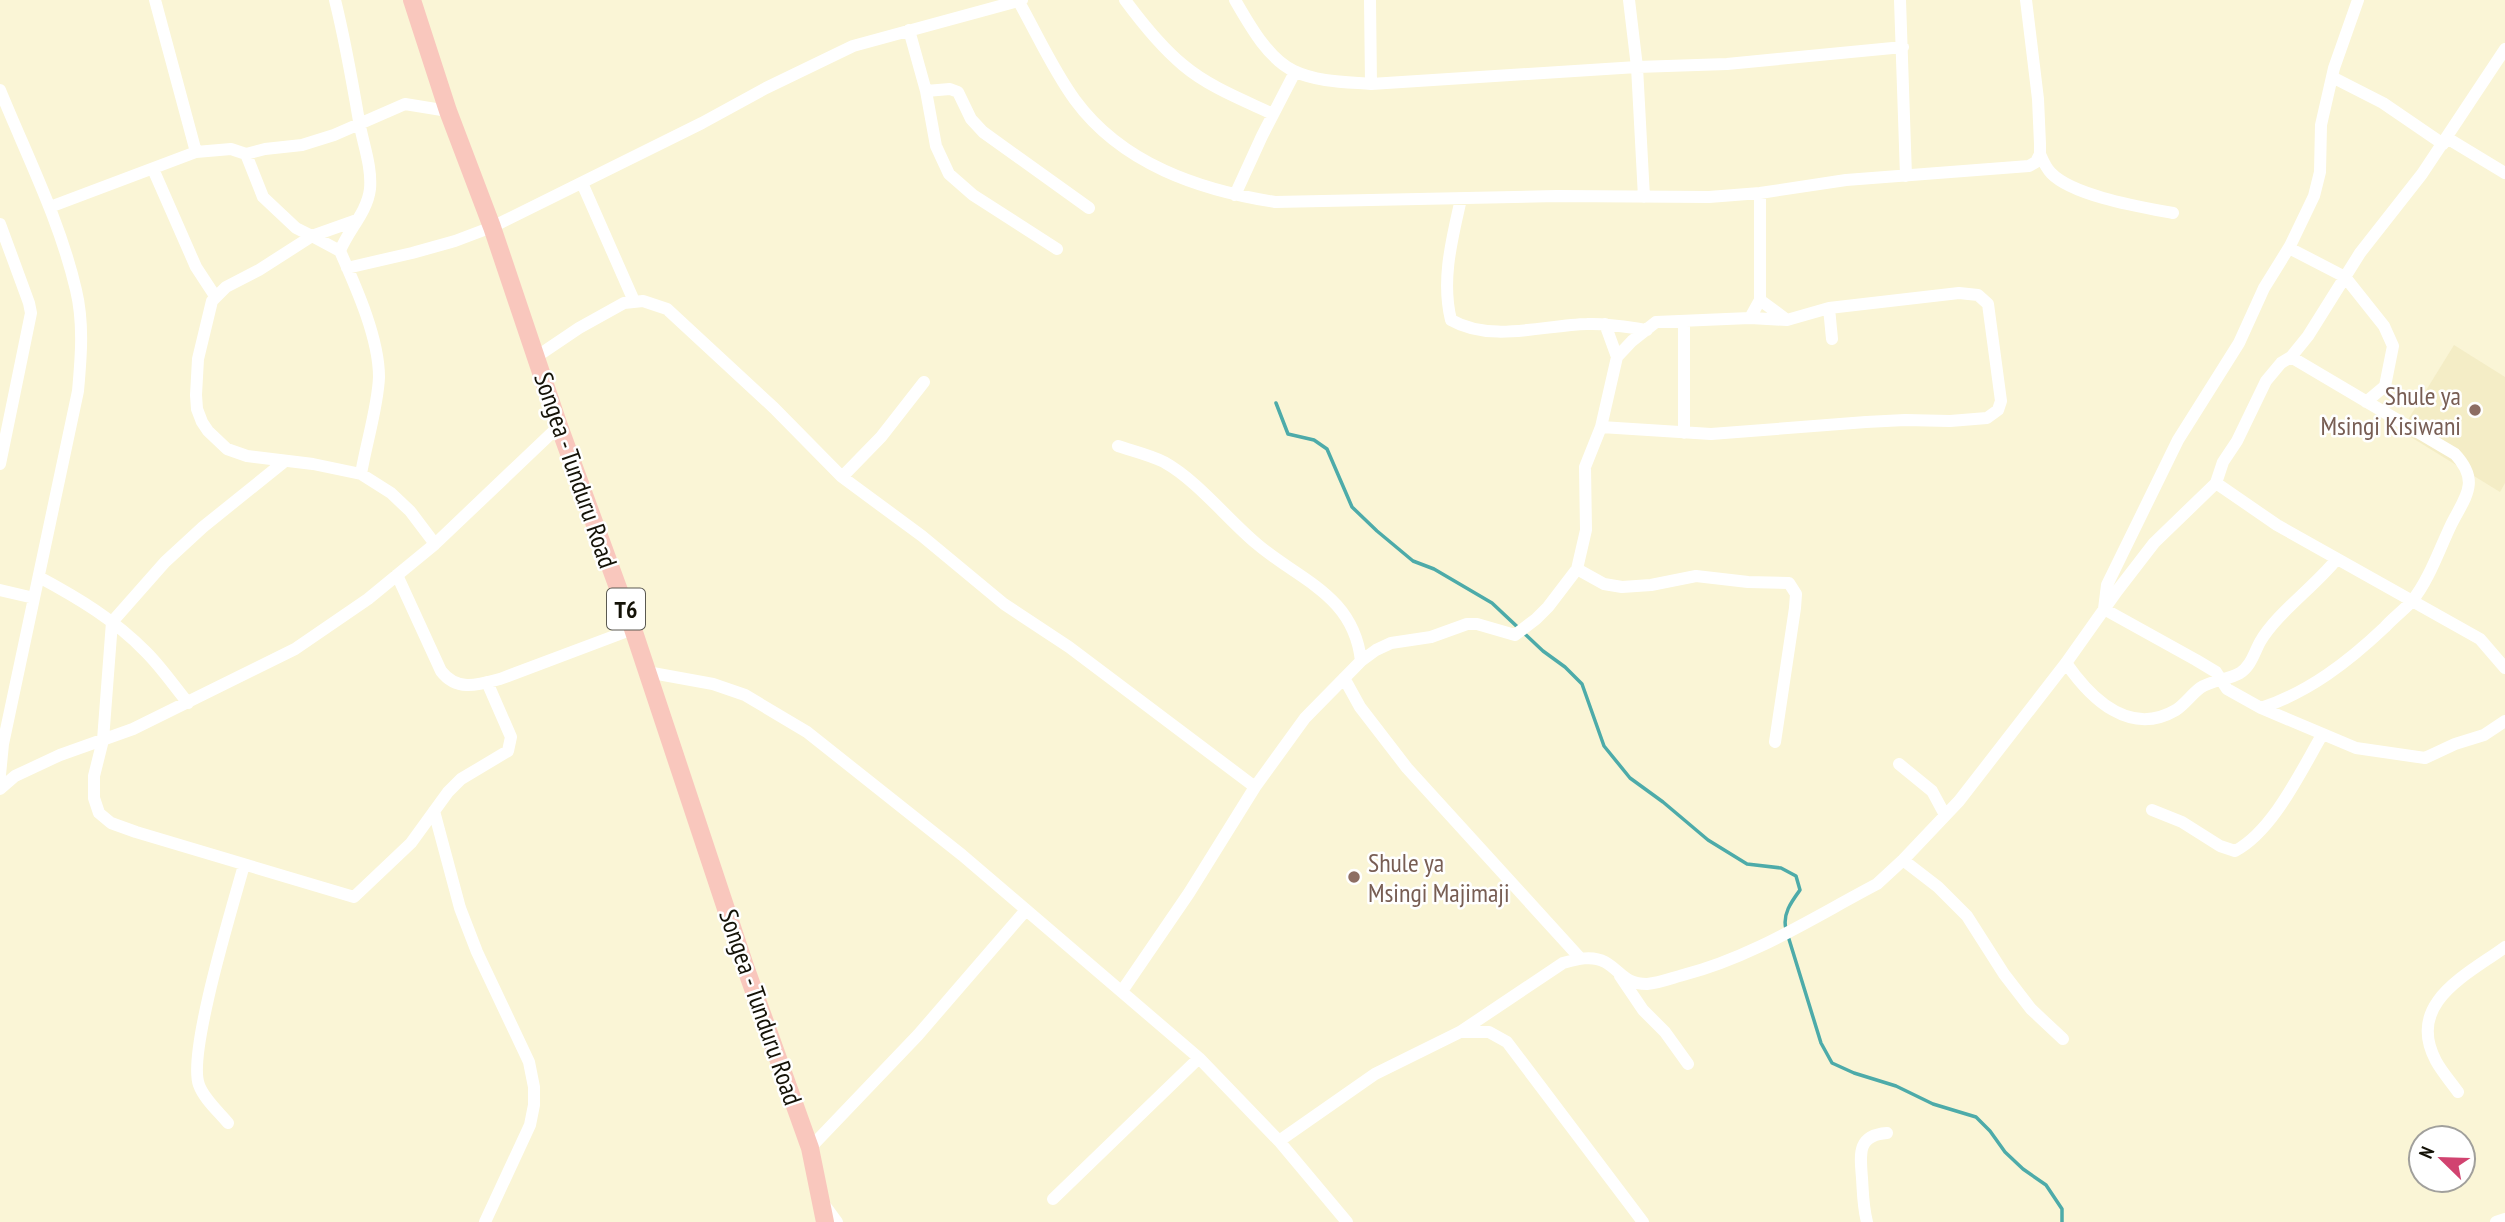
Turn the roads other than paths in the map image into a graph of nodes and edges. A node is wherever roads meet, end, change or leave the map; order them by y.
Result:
1 (155, 0) edge
2 (335, 0) edge
3 (412, 0) edge
4 (1125, 0) edge
5 (1235, 0) edge
6 (1370, 0) edge
7 (1629, 0) edge
8 (1900, 0) edge
9 (2026, 0) edge
10 (2358, 0) edge
11 (1021, 1) edge
12 (909, 30) junction
13 (1903, 47) junction
14 (2505, 48) edge
15 (1637, 67) junction
16 (1295, 72) junction
17 (2332, 77) junction
18 (1371, 83) junction
19 (0, 90) edge
20 (926, 91) junction
21 (448, 111) junction
22 (1273, 114) junction
23 (359, 122) junction
24 (2445, 141) junction
25 (196, 152) junction
26 (246, 154) junction
27 (2039, 154) junction
28 (153, 169) junction
29 (2505, 173) edge
30 (1906, 176) junction
31 (582, 183) junction
32 (1760, 193) junction
33 (1235, 195) junction
34 (1644, 197) junction
35 (1461, 199) junction
36 (50, 207) junction
37 (1088, 208) dead end
38 (2173, 213) dead end
39 (357, 220) junction
40 (0, 224) edge
41 (492, 227) junction
42 (312, 236) junction
43 (2288, 248) junction
44 (1057, 249) dead end
45 (340, 251) junction
46 (347, 268) junction
47 (2345, 277) junction
48 (215, 296) junction
49 (1760, 300) junction
50 (634, 301) junction
51 (1829, 308) junction
52 (1750, 318) junction
53 (1787, 320) junction
54 (1684, 322) junction
55 (1605, 324) junction
56 (1647, 330) junction
57 (1832, 339) dead end
58 (536, 357) junction
59 (1617, 357) junction
60 (2291, 357) junction
61 (924, 382) dead end
62 (2366, 401) junction
63 (559, 426) junction
64 (1601, 427) junction
65 (1684, 433) junction
66 (1118, 446) dead end
67 (285, 461) junction
68 (0, 464) edge
69 (360, 474) junction
70 (842, 477) junction
71 (2216, 483) junction
72 (435, 544) junction
73 (2336, 560) junction
74 (1577, 569) junction
75 (397, 575) junction
76 (39, 578) junction
77 (0, 590) edge
78 (34, 598) junction
79 (2412, 600) junction
80 (2105, 609) junction
81 (112, 622) junction
82 (633, 629) junction
83 (1361, 661) junction
84 (2066, 663) junction
85 (2505, 667) edge
86 (647, 672) junction
87 (1344, 678) junction
88 (2219, 680) junction
89 (487, 682) junction
90 (188, 703) junction
91 (2261, 708) junction
92 (2505, 721) edge
93 (2322, 735) junction
94 (103, 740) junction
95 (1775, 742) dead end
96 (1899, 764) dead end
97 (0, 775) edge
98 (1255, 787) junction
99 (0, 789) edge
100 (434, 810) junction
101 (2152, 810) dead end
102 (1945, 815) junction
103 (1903, 860) junction
104 (244, 865) junction
105 (1026, 910) junction
106 (2505, 947) edge
107 (1580, 958) junction
108 (1620, 976) junction
109 (1122, 991) junction
110 (1460, 1032) junction
111 (2063, 1039) dead end
112 (1199, 1058) junction
113 (1688, 1064) dead end
114 (2458, 1092) dead end
115 (228, 1123) dead end
116 (1887, 1133) dead end
117 (1279, 1141) junction
118 (810, 1148) junction
119 (1052, 1199) dead end
120 (821, 1200) junction
121 (2505, 1219) edge
122 (485, 1222) edge
123 (825, 1222) edge
124 (837, 1222) edge
125 (1347, 1222) edge
126 (1643, 1222) edge
127 (1867, 1222) edge
128 (2496, 1222) edge

1 - 25 street
2 - 23 street
3 - 21 highway, Songea - Tunduru Road / T6
4 - 22 street
5 - 16 street
6 - 18 street
7 - 15 street
8 - 13 street
9 - 27 street
10 - 17 street
11 - 12 street
11 - 33 street
12 - 20 street
12 - 31 street
13 - 15 street
13 - 30 street
14 - 24 street
15 - 18 street
15 - 34 street
16 - 18 street
16 - 22 street
17 - 24 street
17 - 43 street
19 - 36 street
20 - 37 street
20 - 44 street
21 - 23 street
21 - 41 highway, Songea - Tunduru Road / T6
22 - 33 street
23 - 26 street
23 - 39 street
24 - 29 street
24 - 47 street
25 - 26 street
25 - 28 street
26 - 42 street
27 - 30 street
27 - 38 street
28 - 36 street
28 - 48 street
30 - 32 street
31 - 41 street
31 - 50 street
32 - 34 street
32 - 49 street
33 - 35 street
34 - 35 street
35 - 55 street
36 - 76 street
39 - 42 street
39 - 45 street
40 - 68 street
41 - 46 street
41 - 58 highway, Songea - Tunduru Road / T6
42 - 45 street
42 - 48 street
43 - 47 street
43 - 80 street
45 - 46 street
46 - 69 street
47 - 60 street
47 - 62 street
48 - 67 street
49 - 52 street
49 - 53 street
50 - 58 street
50 - 70 street
51 - 53 street
51 - 57 street
51 - 65 street
52 - 53 street
52 - 54 street
54 - 56 street
54 - 65 street
55 - 56 street
55 - 59 street
56 - 59 street
58 - 63 highway, Songea - Tunduru Road / T6
59 - 64 street
60 - 62 street
60 - 71 street
61 - 70 street
62 - 79 street
63 - 72 street
63 - 82 highway, Songea - Tunduru Road / T6
64 - 65 street
64 - 74 street
66 - 83 street
67 - 69 street
67 - 81 street
69 - 72 street
70 - 98 street
71 - 73 street
71 - 80 street
72 - 75 street
73 - 79 street
73 - 88 street
74 - 83 street
74 - 95 street
75 - 89 street
75 - 90 street
76 - 78 street
76 - 81 street
77 - 78 street
78 - 97 street
79 - 85 street
79 - 91 street
80 - 84 street
80 - 88 street
81 - 90 street
81 - 94 street
82 - 86 highway, Songea - Tunduru Road / T6
82 - 89 street
83 - 87 street
84 - 88 street
84 - 102 street
86 - 105 street
86 - 118 highway, Songea - Tunduru Road / T6
87 - 98 street
87 - 107 street
88 - 91 street
89 - 100 street
90 - 94 street
91 - 93 street
92 - 93 street
93 - 101 street
94 - 99 street
94 - 104 street
96 - 102 street
98 - 109 street
100 - 104 street
100 - 122 street
102 - 103 street
103 - 108 street
103 - 111 street
104 - 115 street
105 - 109 street
105 - 118 street
106 - 114 street
107 - 108 street
107 - 110 street
108 - 113 street
109 - 112 street
110 - 117 street
110 - 126 street
112 - 117 street
112 - 119 street
116 - 127 street
117 - 125 street
118 - 120 highway, Songea - Tunduru Road / T6
120 - 123 highway, Songea - Tunduru Road / T6
120 - 124 street
121 - 128 street

